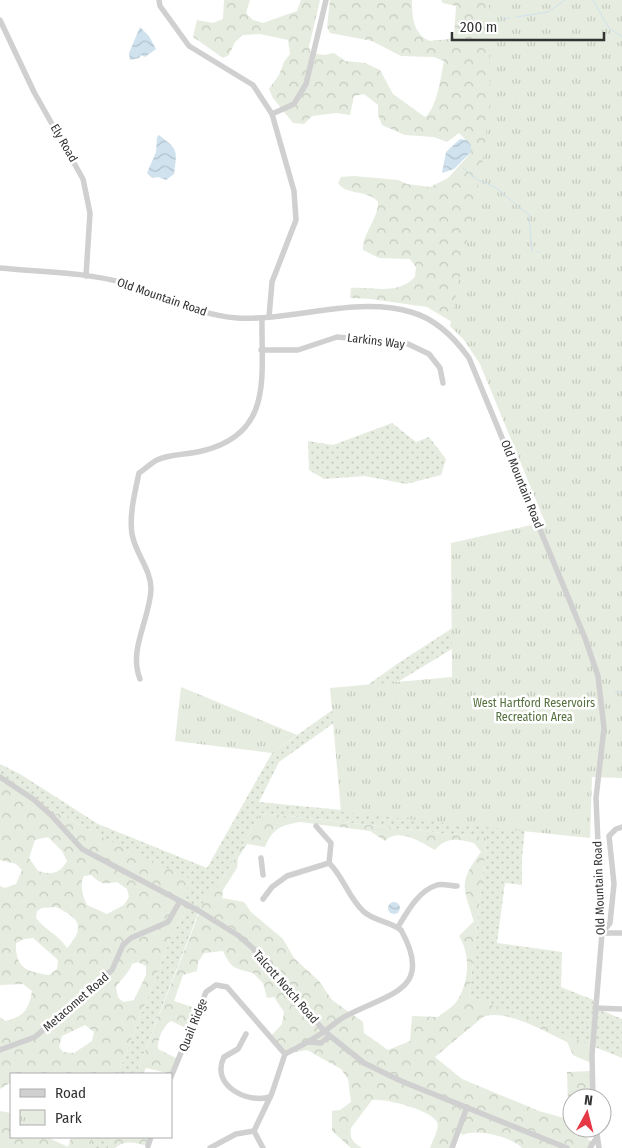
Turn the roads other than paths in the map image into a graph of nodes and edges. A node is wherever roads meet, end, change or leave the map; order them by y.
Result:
1 (159, 0) edge
2 (326, 0) edge
3 (0, 20) edge
4 (272, 114) junction
5 (0, 268) edge
6 (86, 276) junction
7 (269, 317) junction
8 (262, 318) junction
9 (261, 350) junction
10 (442, 383) dead end
11 (140, 679) dead end
12 (0, 777) edge
13 (316, 826) dead end
14 (622, 827) edge
15 (261, 858) dead end
16 (329, 863) junction
17 (263, 875) dead end
18 (457, 886) dead end
19 (263, 899) dead end
20 (180, 901) junction
21 (398, 927) junction
22 (602, 933) junction
23 (622, 933) edge
24 (596, 1008) junction
25 (622, 1009) edge
26 (246, 1034) dead end
27 (327, 1034) junction
28 (0, 1050) edge
29 (285, 1054) junction
30 (172, 1075) edge
31 (593, 1088) edge
32 (270, 1097) junction
33 (256, 1099) junction
34 (467, 1107) junction
35 (266, 1108) junction
36 (254, 1131) junction
37 (151, 1138) edge
38 (148, 1146) dead end
39 (210, 1148) edge
40 (263, 1148) edge
41 (452, 1148) edge
42 (567, 1148) edge

1 - 4 street
2 - 4 street
3 - 6 street, Ely Road
4 - 7 street
5 - 6 street, Old Mountain Road
6 - 8 street, Old Mountain Road
7 - 8 street, Old Mountain Road
7 - 22 street, Old Mountain Road
8 - 9 street
9 - 10 street, Larkins Way
9 - 11 street
12 - 20 street, Talcott Notch Road
13 - 16 street
14 - 22 street
15 - 17 street
16 - 19 street
16 - 21 street
18 - 21 street
20 - 27 street, Talcott Notch Road
20 - 28 street, Metacomet Road
21 - 27 street
22 - 23 street
22 - 24 street, Old Mountain Road
24 - 25 street
24 - 31 street, Old Mountain Road
26 - 33 street
27 - 29 street
27 - 34 street, Talcott Notch Road
29 - 30 street, Quail Ridge
29 - 32 street
32 - 33 street
32 - 35 street
33 - 35 street
34 - 41 street
34 - 42 street, Talcott Notch Road
35 - 36 street
36 - 39 street
36 - 40 street
37 - 38 street

